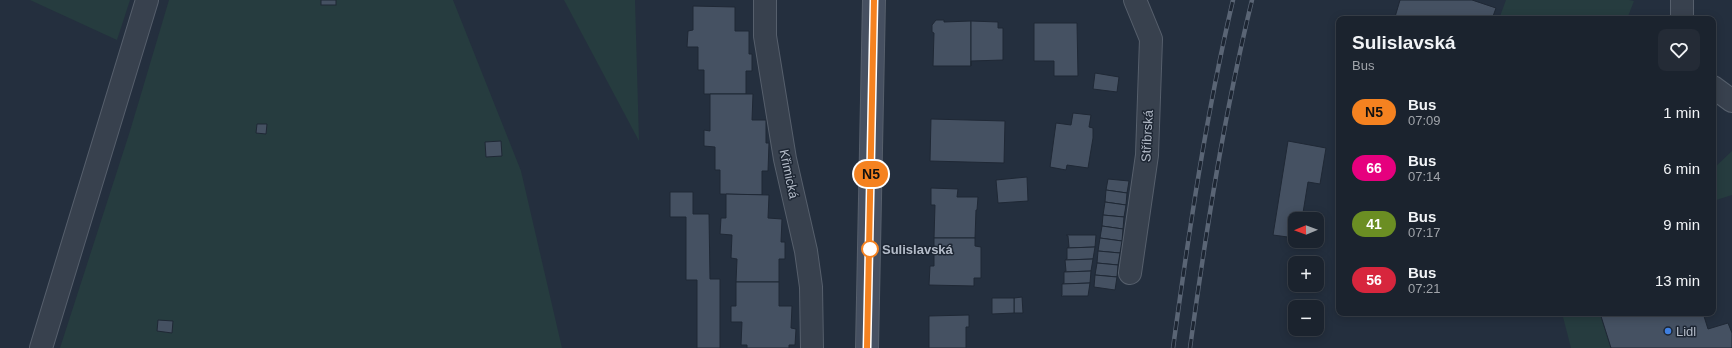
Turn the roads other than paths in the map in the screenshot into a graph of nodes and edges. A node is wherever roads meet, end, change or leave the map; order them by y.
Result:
1 (147, 0) edge
2 (765, 0) edge
3 (874, 0) edge
4 (1135, 0) edge
5 (1682, 0) edge
6 (1682, 16) edge
7 (1716, 89) edge
8 (1732, 101) edge
9 (1130, 273) dead end
10 (41, 348) edge
11 (812, 348) edge
12 (867, 348) edge

1 - 10 street
2 - 11 street, Křimická
3 - 12 main road
4 - 9 street, Stříbrská
5 - 6 street
7 - 8 street

